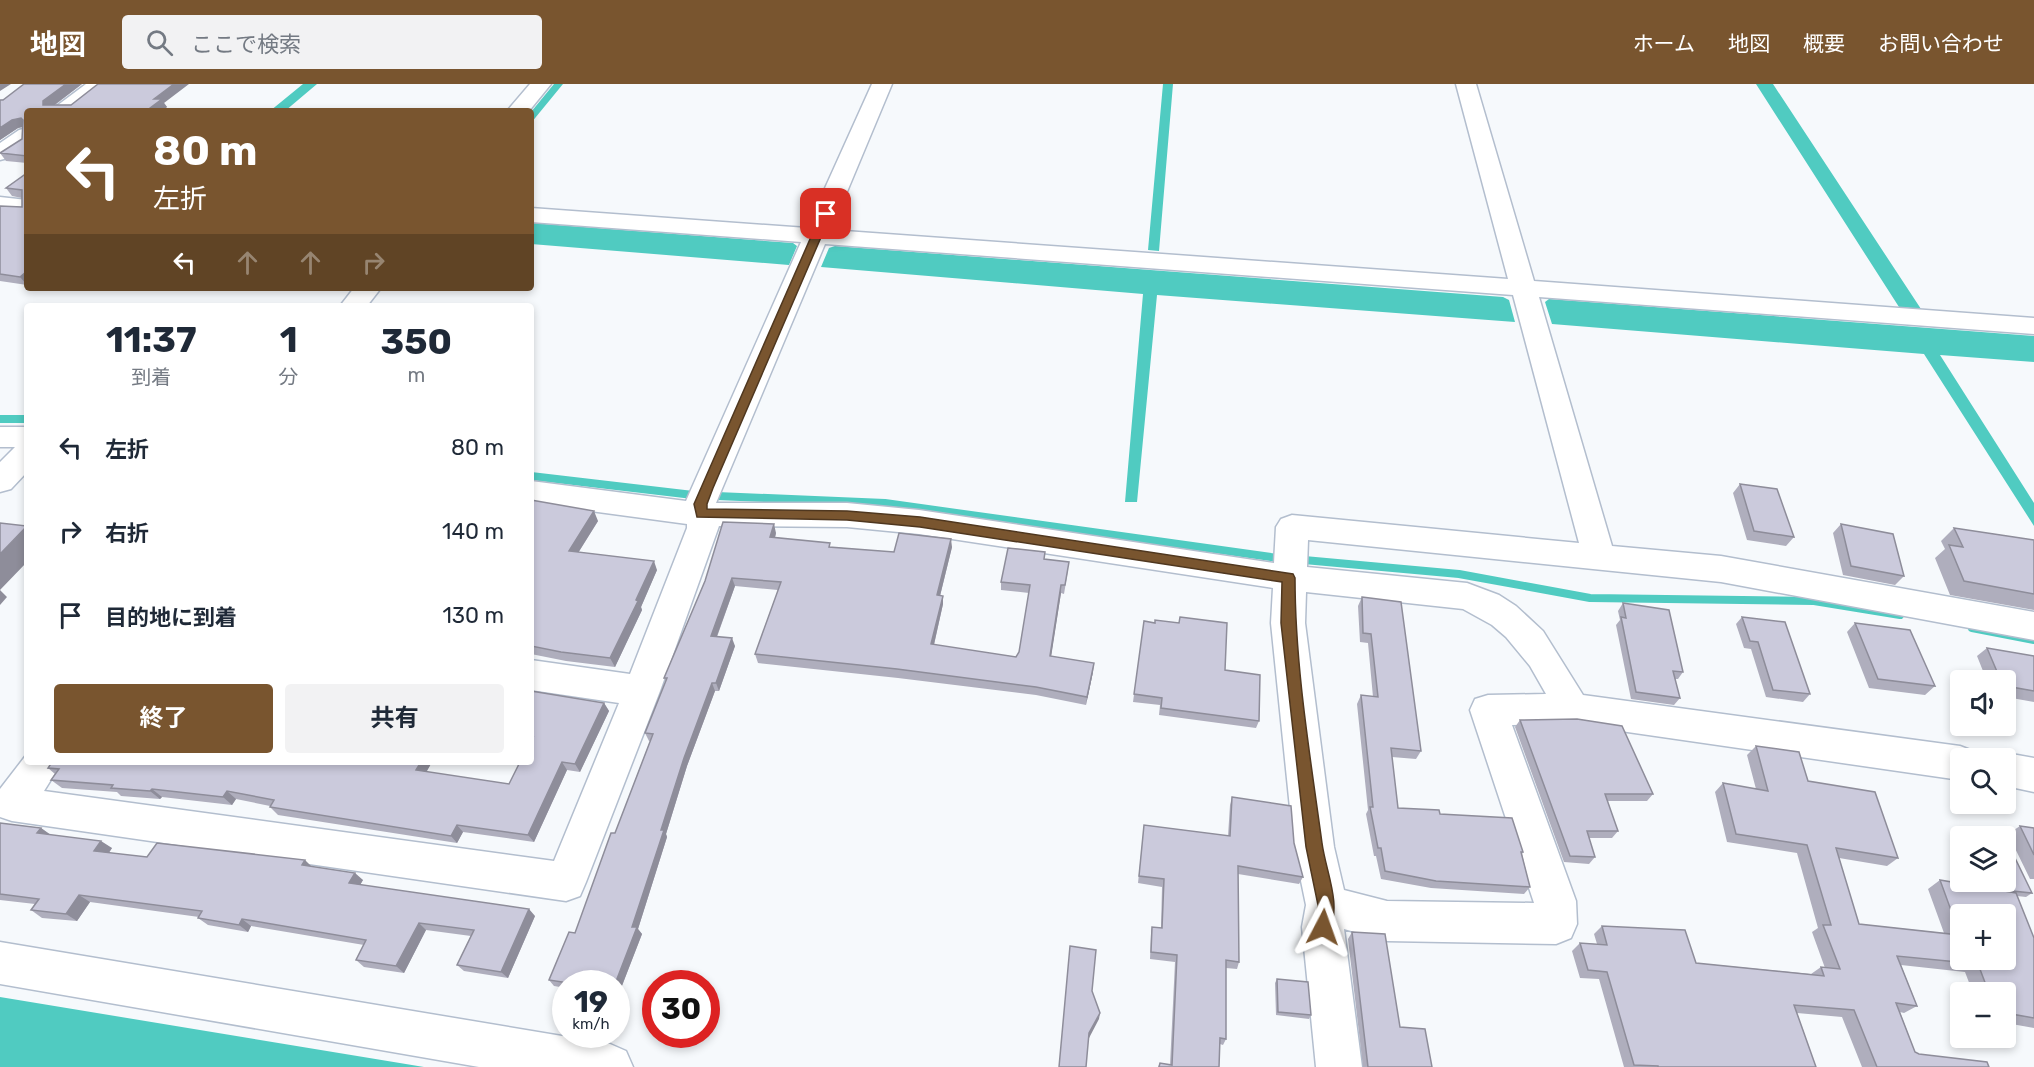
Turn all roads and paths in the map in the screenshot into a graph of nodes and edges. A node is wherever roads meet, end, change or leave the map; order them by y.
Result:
1 (100, 84) edge
2 (541, 84) edge
3 (882, 84) edge
4 (1466, 84) edge
5 (65, 108) edge
6 (521, 108) edge
7 (21, 128) edge
8 (0, 153) edge
9 (0, 204) edge
10 (24, 207) edge
11 (534, 215) edge
12 (817, 236) junction
13 (1523, 288) junction
14 (366, 291) edge
15 (356, 303) edge
16 (2034, 326) edge
17 (0, 437) edge
18 (24, 437) edge
19 (24, 456) edge
20 (0, 481) edge
21 (534, 492) edge
22 (703, 502) junction
23 (1599, 556) junction
24 (1289, 565) junction
25 (2034, 626) edge
26 (534, 675) edge
27 (642, 691) junction
28 (1572, 709) junction
29 (1950, 762) edge
30 (41, 765) edge
31 (2016, 772) edge
32 (2034, 775) edge
33 (1327, 905) junction
34 (0, 963) edge
35 (610, 1067) edge
36 (1339, 1067) edge

1 - 5 street
2 - 6 street
3 - 12 street
4 - 13 street
7 - 8 street
9 - 10 street
11 - 12 street
12 - 13 street
12 - 22 street
13 - 16 street
13 - 23 street
14 - 15 street
17 - 18 street
19 - 20 street
21 - 22 street
22 - 24 street
22 - 27 street
23 - 24 street
23 - 25 street
24 - 28 street
24 - 33 street
26 - 27 street
27 - 30 street
28 - 29 street
28 - 33 street
31 - 32 street
33 - 36 street
34 - 35 street

